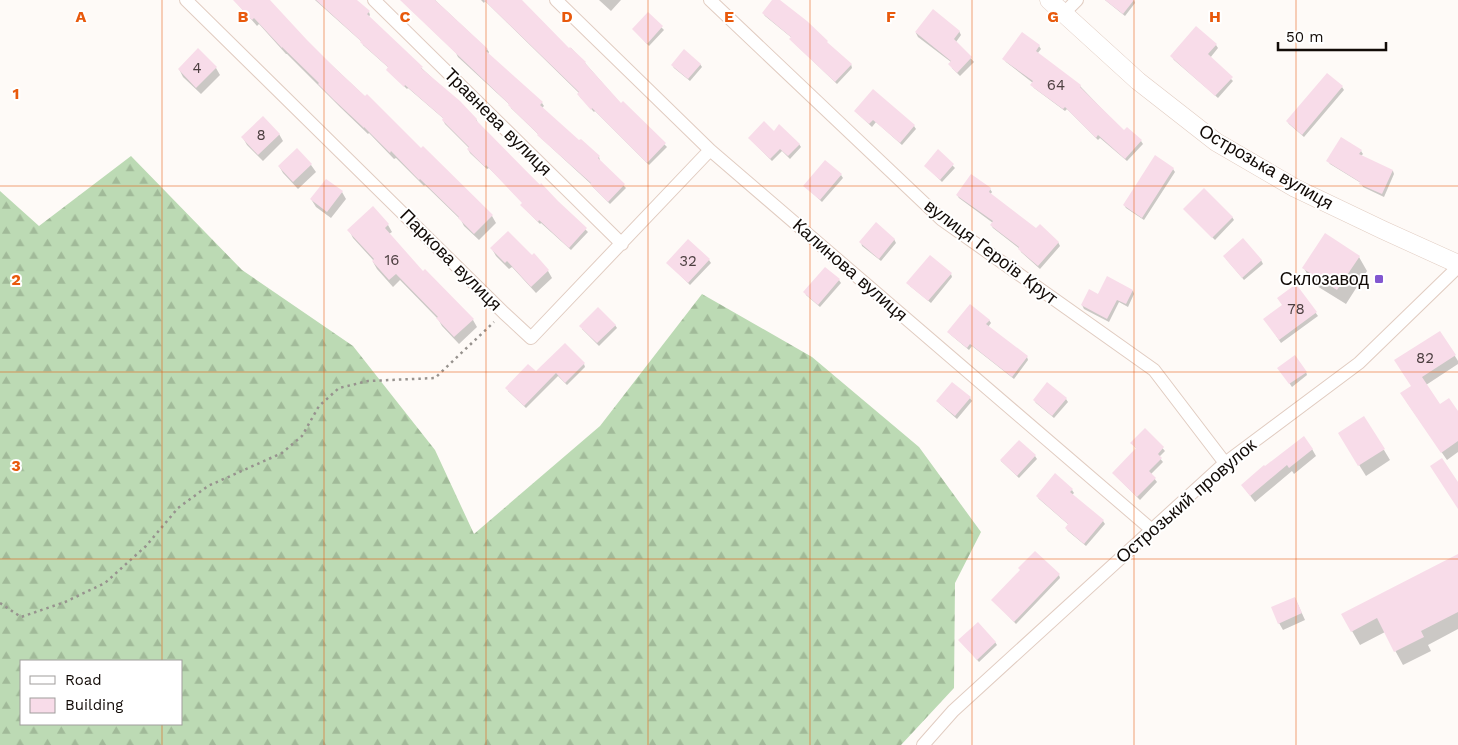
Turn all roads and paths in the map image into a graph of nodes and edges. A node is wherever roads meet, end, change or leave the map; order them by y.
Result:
1 (186, 0) edge
2 (374, 0) edge
3 (556, 0) edge
4 (710, 0) edge
5 (1049, 0) edge
6 (1077, 0) edge
7 (1063, 14) junction
8 (710, 150) junction
9 (622, 244) junction
10 (1458, 265) edge
11 (504, 313) junction
12 (1225, 463) junction
13 (1152, 530) junction
14 (0, 603) edge
15 (923, 745) edge

1 - 11 street, Паркова вулиця
2 - 9 street, Травнева вулиця
3 - 8 street, Калинова вулиця
4 - 12 street, вулиця Героїв Крут
5 - 7 main road, Острозька вулиця
6 - 7 street
7 - 10 main road, Острозька вулиця
8 - 9 street, Паркова вулиця
8 - 13 street, Калинова вулиця
9 - 11 street, Паркова вулиця
10 - 12 street, Острозький провулок
11 - 14 path
12 - 13 street, Острозький провулок
13 - 15 street, Острозький провулок

